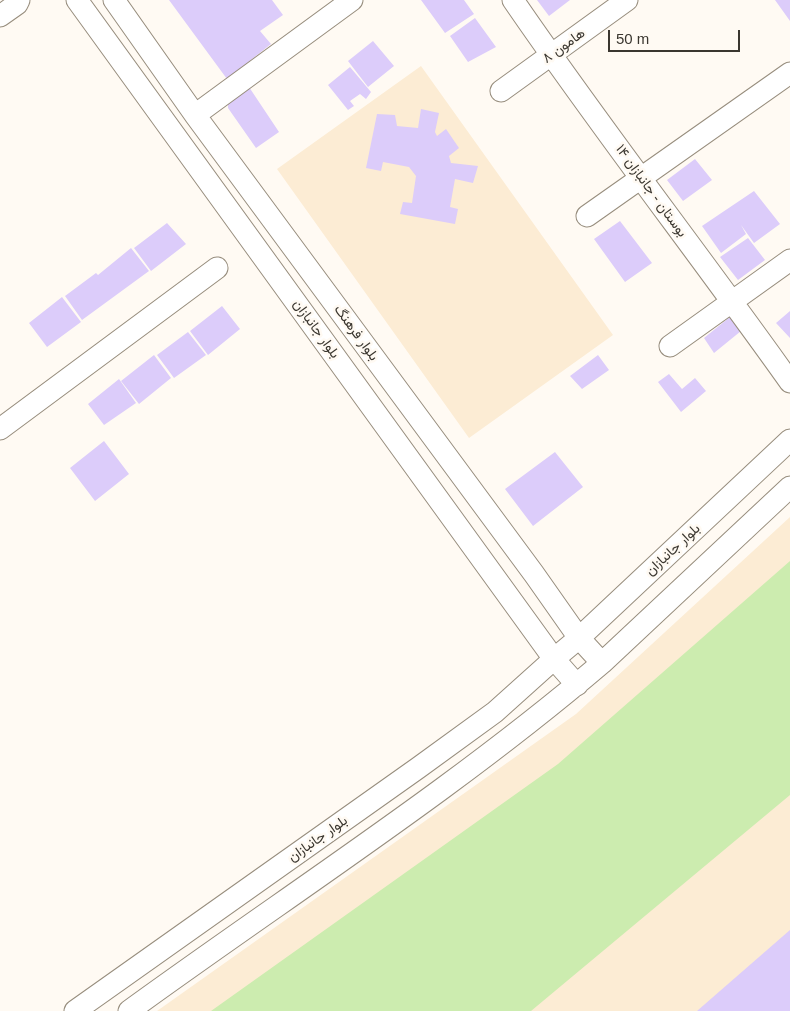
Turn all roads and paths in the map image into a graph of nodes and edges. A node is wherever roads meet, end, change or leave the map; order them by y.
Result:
1 (19, 0) edge
2 (77, 0) edge
3 (114, 0) edge
4 (352, 0) edge
5 (513, 0) edge
6 (627, 0) edge
7 (0, 16) edge
8 (551, 56) junction
9 (790, 74) edge
10 (501, 91) dead end
11 (195, 114) junction
12 (641, 178) junction
13 (586, 216) dead end
14 (790, 260) edge
15 (217, 268) dead end
16 (732, 301) junction
17 (670, 346) dead end
18 (790, 382) edge
19 (0, 429) edge
20 (790, 440) edge
21 (790, 487) edge
22 (534, 574) junction
23 (508, 593) junction
24 (579, 638) junction
25 (554, 658) junction
26 (602, 663) junction
27 (577, 685) junction
28 (206, 918) junction
29 (225, 944) junction
30 (76, 1011) edge
31 (129, 1011) edge

1 - 7 street
2 - 23 street, بلوار جانبازان
3 - 11 street, بلوار فرهنگ
4 - 11 street
5 - 8 street, بوستان - جانبازان ۱۴
6 - 8 street, هامون ۸
8 - 10 street, هامون ۸
8 - 12 street, بوستان - جانبازان ۱۴
9 - 12 street
11 - 22 street, بلوار فرهنگ
12 - 13 street
12 - 16 street, بوستان - جانبازان ۱۴
14 - 16 street
15 - 19 street
16 - 17 street
16 - 18 street, بوستان - جانبازان ۱۴
20 - 24 street, بلوار جانبازان
21 - 26 street
22 - 23 street
22 - 24 street, بلوار فرهنگ
23 - 25 street, بلوار جانبازان
24 - 25 street, بلوار جانبازان
24 - 26 street, بلوار فرهنگ
25 - 27 street, بلوار جانبازان
25 - 28 street, بلوار جانبازان
26 - 27 street
27 - 29 street
28 - 29 street
28 - 30 street, بلوار جانبازان
29 - 31 street

